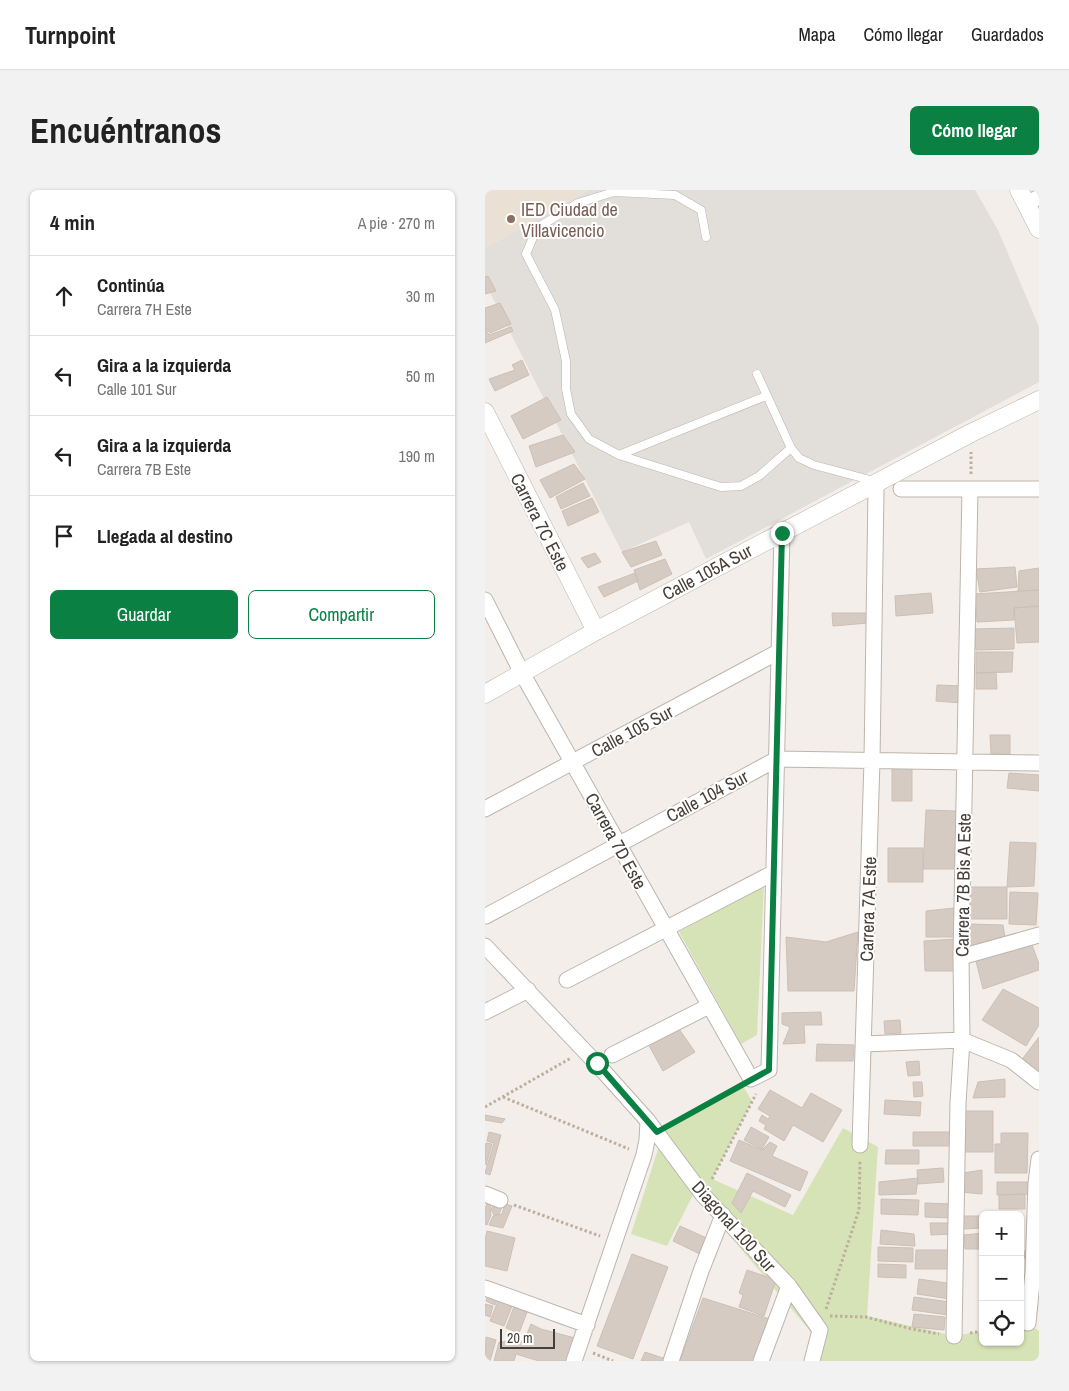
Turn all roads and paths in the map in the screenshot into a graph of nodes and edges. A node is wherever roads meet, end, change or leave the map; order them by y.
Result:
1 (1028, 197) edge
2 (1039, 229) edge
3 (706, 237) dead end
4 (757, 374) dead end
5 (766, 396) junction
6 (1039, 400) edge
7 (485, 412) edge
8 (971, 433) junction
9 (791, 448) junction
10 (619, 455) junction
11 (878, 482) junction
12 (971, 489) junction
13 (1039, 489) edge
14 (901, 490) dead end
15 (782, 533) junction
16 (485, 600) edge
17 (596, 631) junction
18 (778, 652) junction
19 (522, 673) junction
20 (485, 694) edge
21 (777, 759) junction
22 (872, 761) junction
23 (965, 762) junction
24 (573, 763) junction
25 (1039, 763) edge
26 (485, 809) edge
27 (618, 844) junction
28 (773, 873) junction
29 (486, 916) edge
30 (665, 928) junction
31 (1039, 935) edge
32 (485, 946) edge
33 (961, 957) junction
34 (567, 980) dead end
35 (528, 990) junction
36 (709, 1006) junction
37 (485, 1012) edge
38 (962, 1040) junction
39 (864, 1044) junction
40 (584, 1050) junction
41 (612, 1055) dead end
42 (769, 1070) junction
43 (751, 1080) junction
44 (1039, 1082) edge
45 (503, 1097) junction
46 (485, 1107) edge
47 (653, 1126) junction
48 (860, 1145) joint
49 (643, 1156) junction
50 (1039, 1164) edge
51 (485, 1194) edge
52 (703, 1195) junction
53 (500, 1200) joint
54 (723, 1215) junction
55 (615, 1241) junction
56 (1036, 1274) edge
57 (789, 1286) junction
58 (485, 1288) edge
59 (822, 1323) junction
60 (1029, 1323) dead end
61 (587, 1325) junction
62 (979, 1332) edge
63 (954, 1336) junction
64 (577, 1355) edge
65 (613, 1361) edge
66 (671, 1361) edge
67 (761, 1361) edge
68 (812, 1361) edge

1 - 2 street
3 - 10 lane
4 - 5 lane
5 - 9 lane
5 - 10 lane
6 - 8 street, Calle 105A Sur
7 - 17 street, Carrera 7C Este
8 - 11 street, Calle 105A Sur
8 - 12 path
9 - 10 lane
9 - 11 lane
11 - 15 street, Calle 105A Sur
11 - 22 street, Carrera 7A Este
12 - 13 street
12 - 14 street
12 - 23 street, Carrera 7B Bis A Este
15 - 17 street, Calle 105A Sur
15 - 18 street
16 - 19 street, Carrera 7D Este
17 - 19 street, Calle 105A Sur
18 - 21 street
18 - 24 street, Calle 105 Sur
19 - 20 street, Calle 105A Sur
19 - 24 street, Carrera 7D Este
21 - 22 street, Calle 104 Sur
21 - 27 street, Calle 104 Sur
21 - 28 street
22 - 23 street, Calle 104 Sur
22 - 39 street, Carrera 7A Este
23 - 25 street, Calle 104 Sur
23 - 33 street, Carrera 7B Bis A Este
24 - 26 street, Calle 105 Sur
24 - 27 street, Carrera 7D Este
27 - 29 street, Calle 104 Sur
27 - 30 street, Carrera 7D Este
28 - 30 street
28 - 42 street
30 - 34 street
30 - 36 street, Carrera 7D Este
31 - 33 street
32 - 35 street, Diagonal 100 Sur
33 - 38 street, Carrera 7B Bis A Este
35 - 37 street
35 - 40 street, Diagonal 100 Sur
36 - 41 street
36 - 43 street, Carrera 7D Este
38 - 39 street
38 - 44 street
38 - 63 street, Carrera 7B Bis A Este
39 - 48 street, Carrera 7A Este
40 - 45 path
40 - 47 street, Diagonal 100 Sur
42 - 43 street
42 - 52 path
43 - 47 path
45 - 46 path
45 - 49 path
47 - 49 street
47 - 52 street, Diagonal 100 Sur
48 - 59 path
49 - 55 street
50 - 56 street
51 - 53 street
52 - 54 street, Diagonal 100 Sur
53 - 55 path
54 - 57 street, Diagonal 100 Sur
54 - 66 street
55 - 61 street
56 - 60 street
57 - 59 street, Diagonal 100 Sur
57 - 67 street
58 - 61 street
59 - 63 path
59 - 68 street
61 - 64 street
62 - 63 path
64 - 65 path

